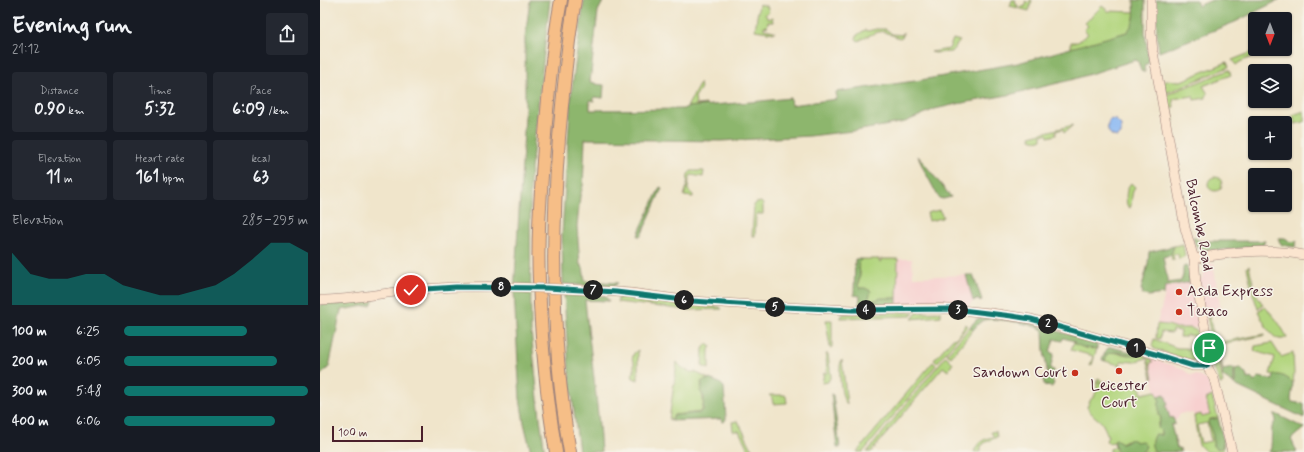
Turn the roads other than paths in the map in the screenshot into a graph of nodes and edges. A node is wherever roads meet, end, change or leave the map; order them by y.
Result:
1 (561, 0) edge
2 (575, 0) edge
3 (1151, 0) edge
4 (1304, 255) edge
5 (1194, 259) junction
6 (320, 300) edge
7 (1207, 366) junction
8 (556, 452) edge
9 (570, 452) edge
10 (1232, 452) edge

1 - 8 highway
2 - 9 highway
3 - 5 street, Balcombe Road
4 - 5 street
5 - 7 street, Balcombe Road
6 - 7 street, bridge
7 - 10 street, Balcombe Road

